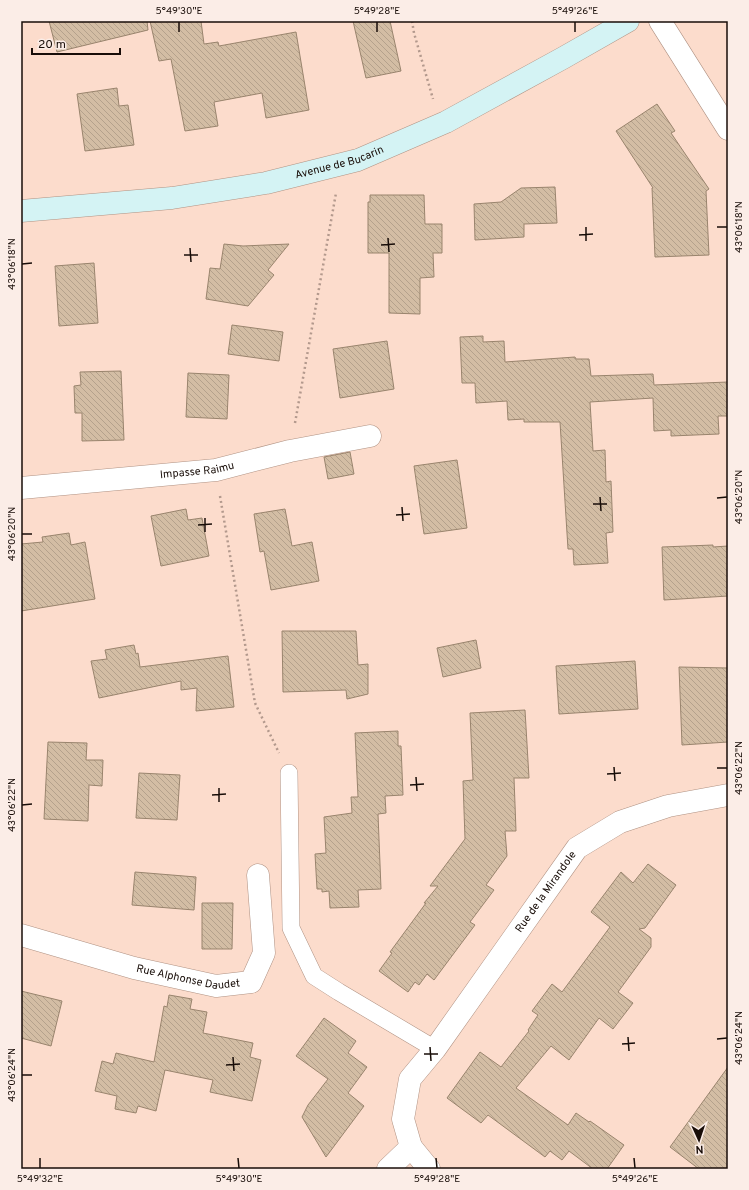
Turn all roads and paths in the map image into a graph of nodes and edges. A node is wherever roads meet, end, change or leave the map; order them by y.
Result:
1 (412, 21) edge
2 (628, 21) edge
3 (660, 21) edge
4 (440, 125) junction
5 (728, 129) edge
6 (341, 164) junction
7 (21, 211) edge
8 (370, 436) dead end
9 (290, 451) junction
10 (216, 470) junction
11 (21, 488) edge
12 (289, 773) joint
13 (728, 795) edge
14 (258, 875) dead end
15 (21, 934) edge
16 (435, 1048) junction
17 (410, 1147) junction
18 (388, 1169) edge
19 (429, 1169) edge

1 - 4 path
2 - 4 street, Avenue de Bucarin
3 - 5 street
4 - 6 street, Avenue de Bucarin
6 - 7 street, Avenue de Bucarin
6 - 9 path
8 - 9 street, Impasse Raimu
9 - 10 street, Impasse Raimu
10 - 11 street, Impasse Raimu
10 - 12 path
12 - 16 lane
13 - 16 street, Rue de la Mirandole
14 - 15 street, Rue Alphonse Daudet
16 - 17 street, Rue de la Mirandole
17 - 18 street
17 - 19 street

